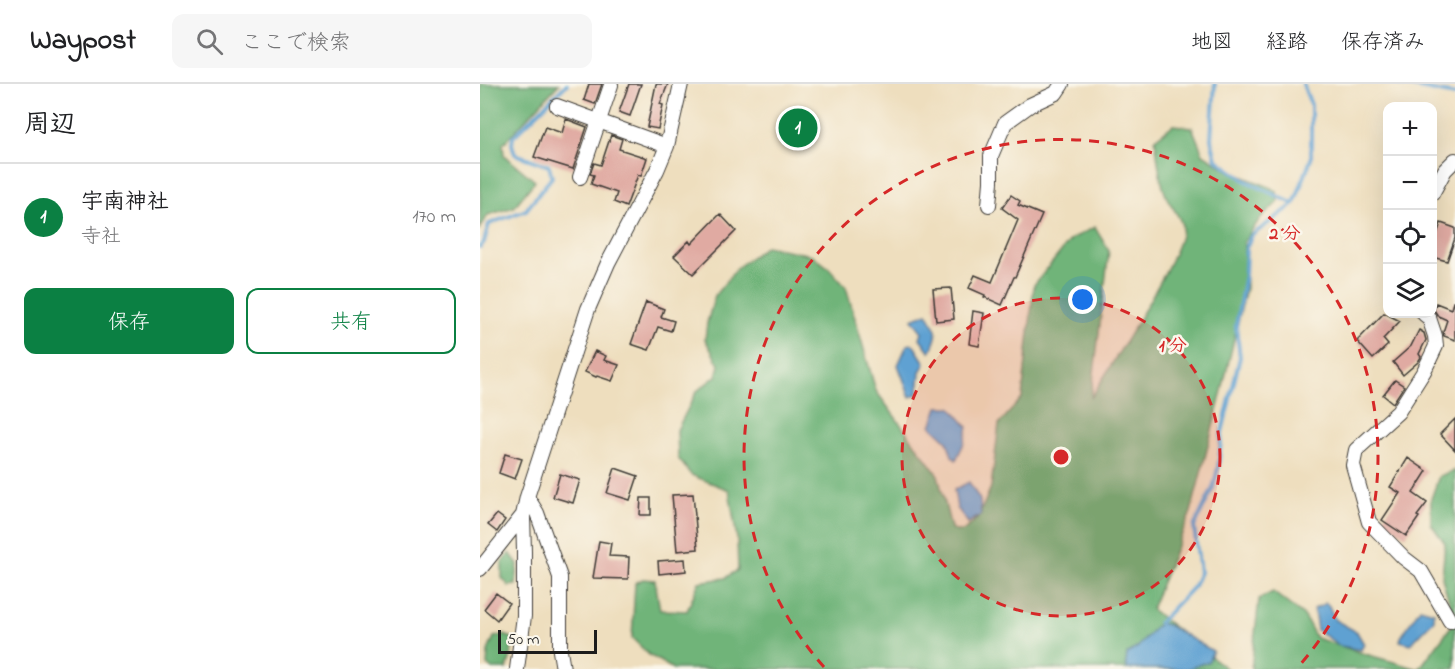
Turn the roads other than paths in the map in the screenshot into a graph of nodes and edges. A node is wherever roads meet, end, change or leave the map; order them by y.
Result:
1 (681, 84) edge
2 (1062, 84) edge
3 (611, 85) edge
4 (556, 106) dead end
5 (599, 122) junction
6 (667, 146) junction
7 (1455, 160) edge
8 (580, 177) dead end
9 (1437, 184) edge
10 (989, 205) dead end
11 (1429, 318) edge
12 (527, 497) junction
13 (523, 515) junction
14 (480, 570) edge
15 (1450, 621) dead end
16 (517, 669) edge
17 (562, 669) edge

1 - 6 street
2 - 10 street
3 - 5 street
4 - 5 street
5 - 6 street
5 - 8 street
6 - 12 street
7 - 9 street
11 - 15 street
12 - 13 street
12 - 17 street
13 - 14 street
13 - 16 street

